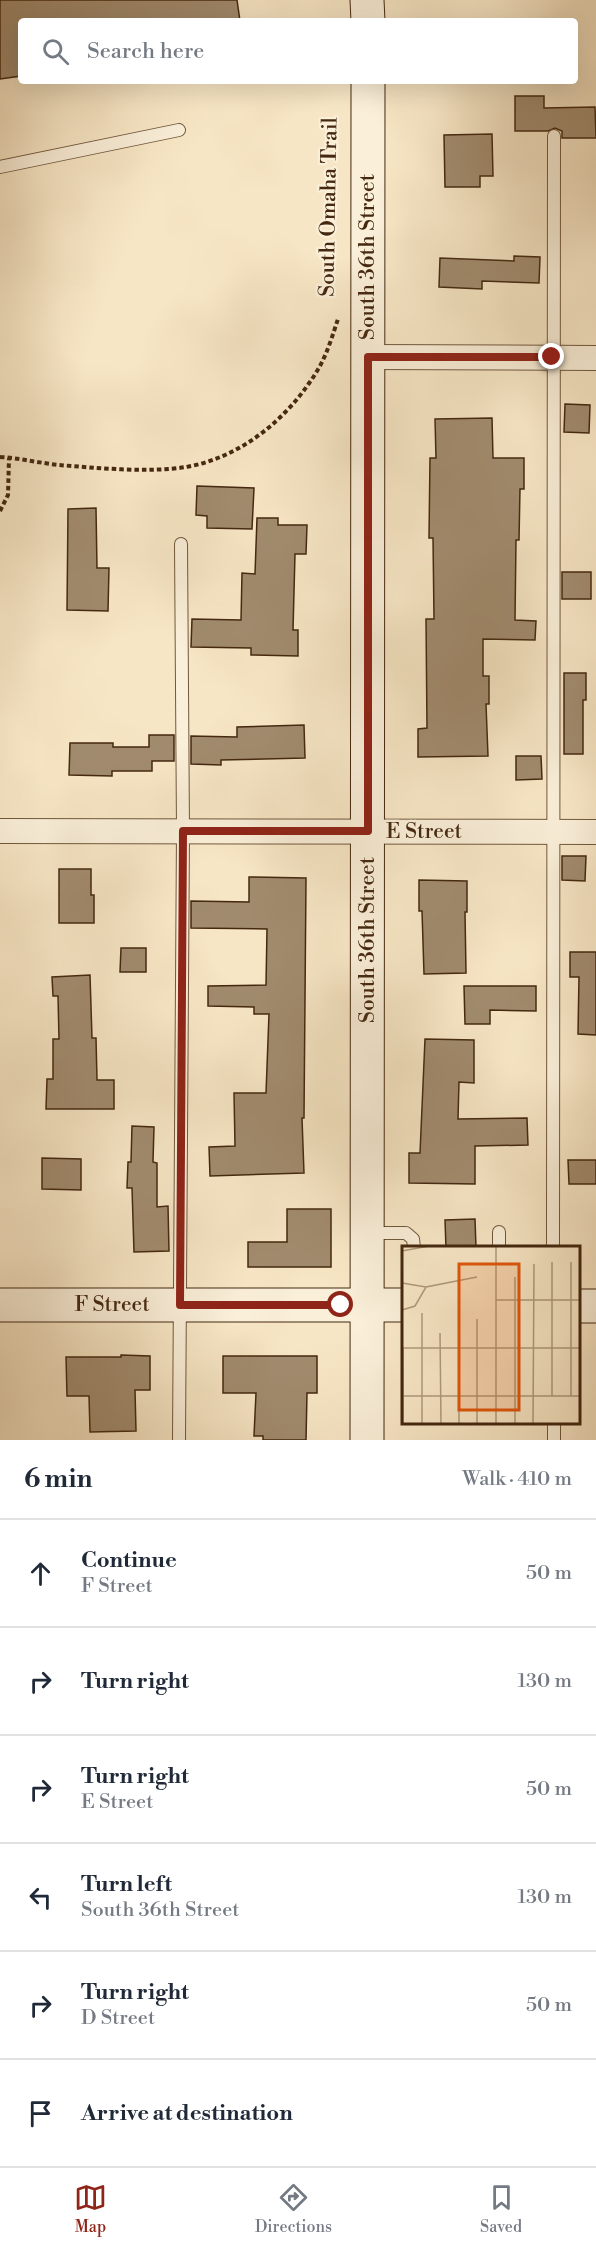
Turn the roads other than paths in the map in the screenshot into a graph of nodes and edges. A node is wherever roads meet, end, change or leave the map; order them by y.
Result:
1 (368, 0) edge
2 (368, 18) edge
3 (368, 84) edge
4 (179, 130) dead end
5 (554, 136) dead end
6 (0, 167) edge
7 (368, 357) junction
8 (552, 357) junction
9 (596, 358) edge
10 (181, 544) dead end
11 (0, 831) edge
12 (183, 831) junction
13 (368, 831) junction
14 (552, 832) junction
15 (596, 832) edge
16 (499, 1232) dead end
17 (367, 1233) junction
18 (414, 1246) edge
19 (499, 1246) edge
20 (554, 1246) edge
21 (0, 1305) edge
22 (180, 1305) junction
23 (367, 1305) junction
24 (402, 1305) edge
25 (179, 1440) edge
26 (367, 1440) edge

1 - 2 street
3 - 7 street, South 36th Street
4 - 6 lane
5 - 8 lane
7 - 8 street
7 - 13 street, South 36th Street
8 - 9 street
8 - 14 lane
10 - 12 lane
11 - 12 street, E Street
12 - 13 street, E Street
12 - 22 lane
13 - 14 street, E Street
13 - 17 street, South 36th Street
14 - 15 street, E Street
14 - 20 lane
16 - 19 lane
17 - 18 lane
17 - 23 street, South 36th Street
21 - 22 street, F Street
22 - 23 street, F Street
22 - 25 lane
23 - 24 street, F Street
23 - 26 street, South 36th Street

